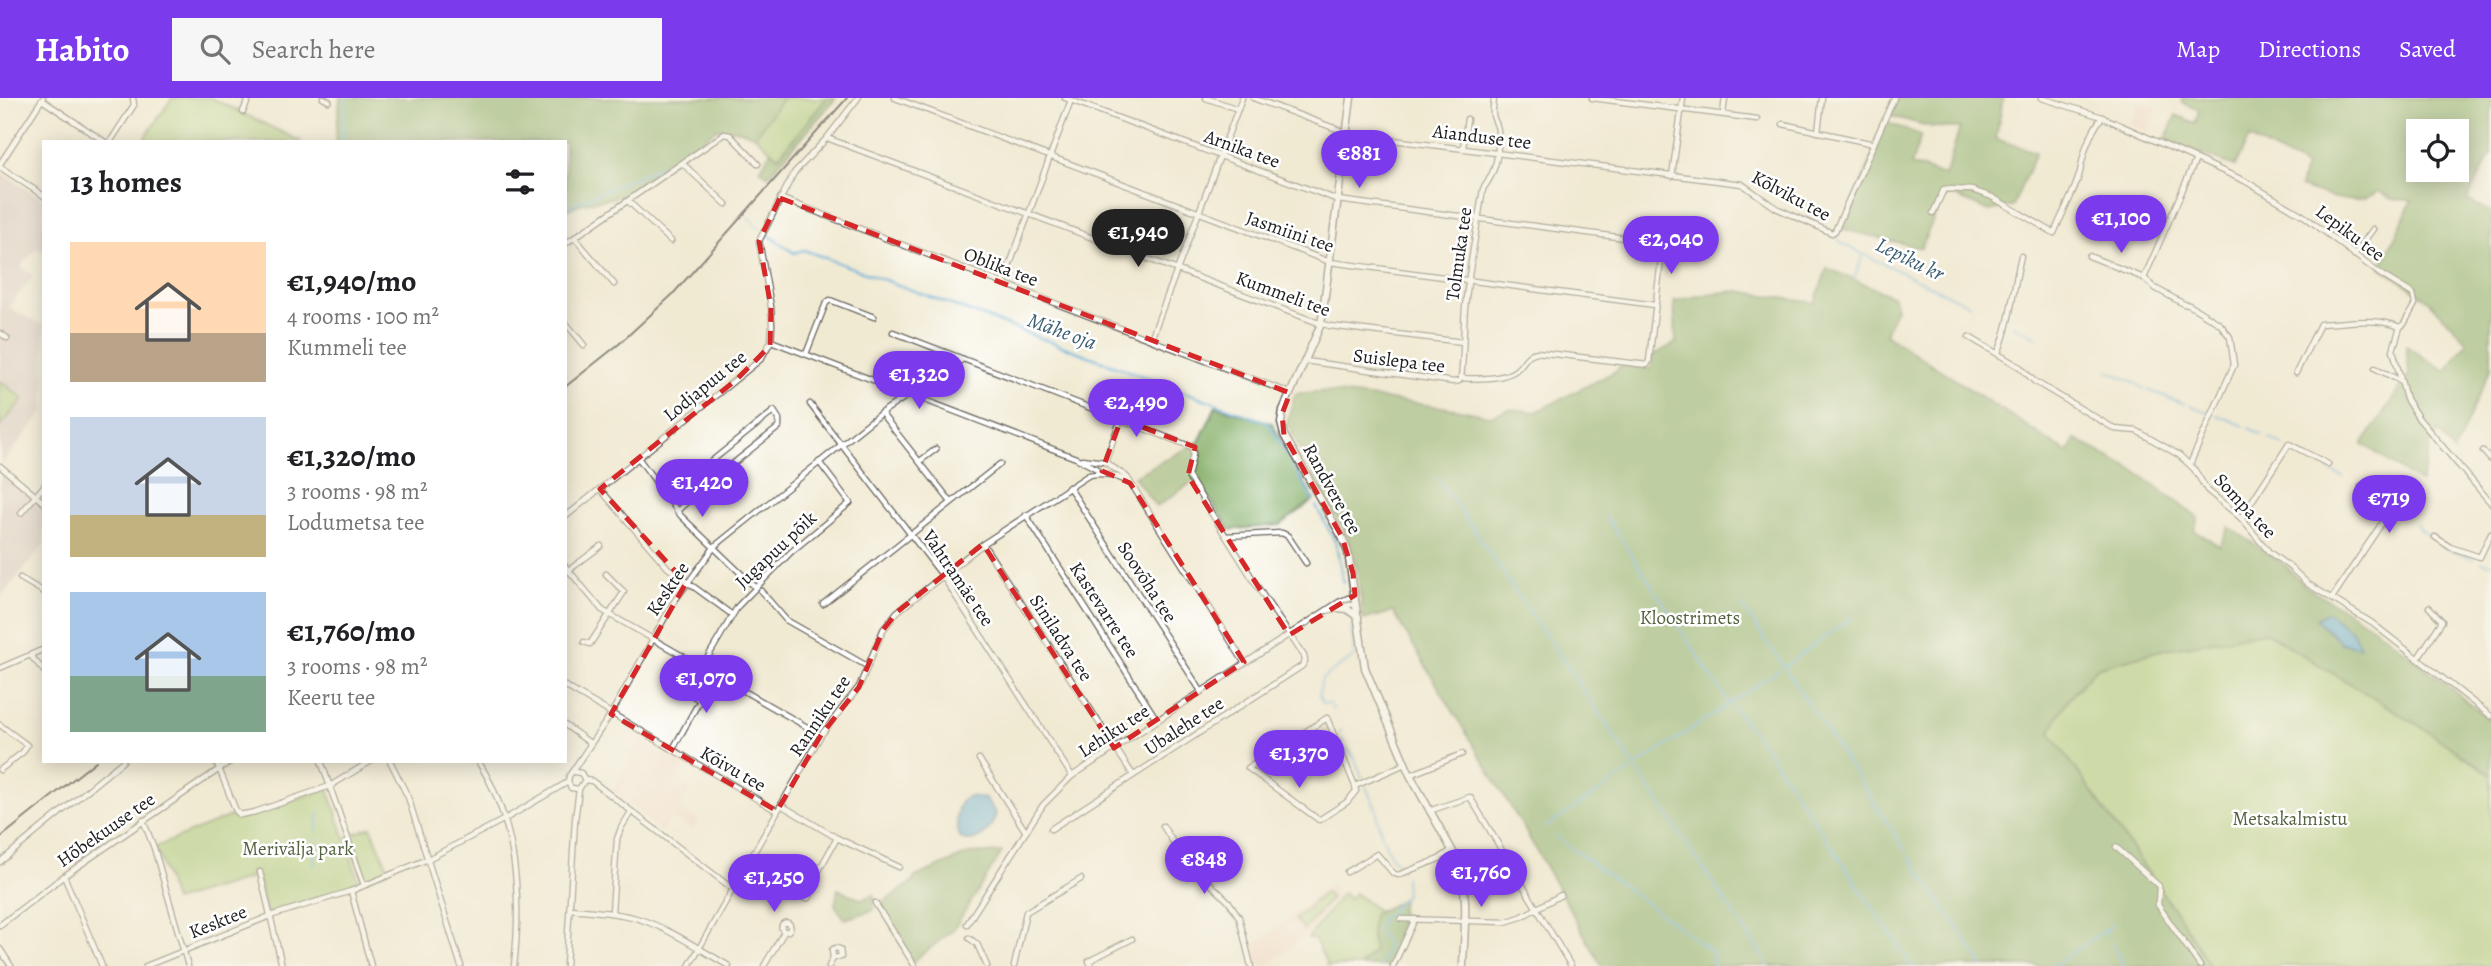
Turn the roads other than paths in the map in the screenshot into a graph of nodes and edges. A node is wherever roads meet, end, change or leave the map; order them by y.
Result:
1 (133, 98) edge
2 (249, 98) edge
3 (858, 98) edge
4 (895, 98) edge
5 (1065, 98) edge
6 (1206, 98) edge
7 (1242, 98) edge
8 (1253, 98) edge
9 (1350, 98) edge
10 (1494, 98) edge
11 (1592, 98) edge
12 (1683, 98) edge
13 (1725, 98) edge
14 (1822, 98) edge
15 (1894, 98) edge
16 (2042, 98) edge
17 (43, 99) edge
18 (1071, 99) edge
19 (1238, 109) junction
20 (1682, 109) junction
21 (243, 112) dead end
22 (1723, 114) junction
23 (2102, 117) junction
24 (1757, 118) dead end
25 (1467, 119) dead end
26 (1783, 124) dead end
27 (1818, 132) junction
28 (1346, 133) junction
29 (827, 138) junction
30 (105, 140) edge
31 (109, 140) edge
32 (1874, 144) junction
33 (1463, 148) junction
34 (1499, 153) junction
35 (1220, 156) junction
36 (1049, 158) junction
37 (2196, 159) junction
38 (683, 164) junction
39 (758, 164) dead end
40 (0, 166) edge
41 (1672, 176) junction
42 (42, 195) edge
43 (780, 198) junction
44 (1338, 200) junction
45 (628, 201) junction
46 (726, 204) dead end
47 (1933, 213) dead end
48 (1028, 214) junction
49 (1198, 214) junction
50 (1666, 218) dead end
51 (1479, 219) junction
52 (2373, 229) dead end
53 (575, 238) junction
54 (671, 241) dead end
55 (567, 243) edge
56 (1663, 243) junction
57 (1717, 246) dead end
58 (2354, 255) junction
59 (2021, 256) dead end
60 (2089, 256) dead end
61 (1330, 262) junction
62 (1177, 270) junction
63 (2144, 278) junction
64 (1469, 281) junction
65 (1003, 282) junction
66 (614, 284) dead end
67 (1655, 305) junction
68 (874, 317) dead end
69 (567, 324) edge
70 (1321, 324) junction
71 (2400, 327) junction
72 (0, 332) edge
73 (893, 332) dead end
74 (1969, 337) dead end
75 (7, 338) dead end
76 (1151, 339) junction
77 (771, 341) junction
78 (1463, 342) junction
79 (584, 345) dead end
80 (1998, 353) junction
81 (806, 354) junction
82 (964, 359) junction
83 (1304, 361) junction
84 (2375, 368) dead end
85 (2296, 373) dead end
86 (1461, 378) junction
87 (2401, 381) junction
88 (1290, 393) junction
89 (911, 394) junction
90 (810, 404) dead end
91 (881, 413) junction
92 (1121, 419) junction
93 (841, 445) junction
94 (936, 449) dead end
95 (1076, 458) junction
96 (639, 459) junction
97 (920, 461) junction
98 (819, 462) junction
99 (1104, 462) junction
100 (1000, 464) dead end
101 (1088, 464) junction
102 (2190, 464) junction
103 (2328, 464) dead end
104 (0, 466) edge
105 (1100, 472) junction
106 (1089, 474) junction
107 (1130, 483) junction
108 (706, 485) junction
109 (2361, 486) dead end
110 (42, 488) edge
111 (1069, 488) junction
112 (600, 489) junction
113 (35, 496) junction
114 (42, 501) edge
115 (951, 502) junction
116 (2491, 503) edge
117 (677, 511) junction
118 (21, 513) dead end
119 (567, 515) edge
120 (1026, 515) junction
121 (2241, 518) junction
122 (2491, 533) edge
123 (911, 534) junction
124 (1226, 536) junction
125 (2435, 537) dead end
126 (983, 544) junction
127 (601, 546) dead end
128 (713, 548) junction
129 (1306, 563) dead end
130 (567, 569) edge
131 (567, 571) edge
132 (606, 574) dead end
133 (943, 575) junction
134 (20, 578) dead end
135 (686, 583) junction
136 (755, 587) junction
137 (761, 591) dead end
138 (42, 592) edge
139 (2332, 598) junction
140 (1356, 599) junction
141 (823, 604) dead end
142 (2429, 607) dead end
143 (1337, 608) junction
144 (1326, 611) junction
145 (731, 614) junction
146 (609, 615) junction
147 (1358, 617) junction
148 (1289, 635) junction
149 (652, 639) junction
150 (584, 642) dead end
151 (42, 650) edge
152 (32, 656) junction
153 (2418, 658) junction
154 (1244, 662) junction
155 (867, 666) junction
156 (0, 668) edge
157 (42, 668) edge
158 (703, 668) junction
159 (567, 688) edge
160 (1201, 691) junction
161 (611, 714) junction
162 (2491, 716) edge
163 (1157, 720) junction
164 (0, 725) edge
165 (567, 726) edge
166 (821, 735) junction
167 (590, 743) junction
168 (1114, 748) junction
169 (673, 749) junction
170 (1462, 754) dead end
171 (979, 760) dead end
172 (121, 763) edge
173 (217, 763) edge
174 (228, 763) edge
175 (322, 763) edge
176 (368, 763) edge
177 (391, 763) edge
178 (479, 763) edge
179 (1405, 764) junction
180 (221, 768) junction
181 (0, 770) edge
182 (573, 772) junction
183 (1133, 775) junction
184 (1410, 775) junction
185 (1072, 776) junction
186 (585, 780) junction
187 (568, 782) junction
188 (330, 786) junction
189 (1355, 786) junction
190 (579, 789) junction
191 (781, 805) junction
192 (777, 811) junction
193 (1429, 811) junction
194 (631, 812) junction
195 (505, 819) junction
196 (143, 820) junction
197 (1163, 826) dead end
198 (1051, 828) dead end
199 (1026, 832) junction
200 (837, 838) junction
201 (2116, 846) dead end
202 (1452, 850) junction
203 (428, 859) junction
204 (0, 862) edge
205 (899, 867) dead end
206 (260, 872) dead end
207 (1347, 872) dead end
208 (64, 876) junction
209 (1081, 879) dead end
210 (364, 886) junction
211 (733, 889) junction
212 (808, 890) dead end
213 (351, 891) junction
214 (1561, 895) dead end
215 (875, 902) dead end
216 (571, 909) junction
217 (1537, 909) junction
218 (612, 912) junction
219 (270, 916) junction
220 (1401, 919) dead end
221 (1415, 919) junction
222 (1465, 922) junction
223 (967, 924) dead end
224 (0, 925) edge
225 (783, 932) dead end
226 (968, 938) dead end
227 (1132, 939) dead end
228 (0, 949) edge
229 (699, 949) junction
230 (184, 951) junction
231 (833, 958) dead end
232 (10, 966) edge
233 (102, 966) edge
234 (146, 966) edge
235 (188, 966) edge
236 (282, 966) edge
237 (370, 966) edge
238 (461, 966) edge
239 (514, 966) edge
240 (566, 966) edge
241 (689, 966) edge
242 (729, 966) edge
243 (764, 966) edge
244 (829, 966) edge
245 (915, 966) edge
246 (987, 966) edge
247 (1014, 966) edge
248 (1091, 966) edge
249 (1251, 966) edge
250 (1393, 966) edge
251 (1463, 966) edge
252 (1571, 966) edge
253 (2200, 966) edge

1 - 31 street
2 - 21 street
3 - 29 street
4 - 36 street, Jasmiini tee
5 - 18 street, Arnika tee
6 - 19 street
7 - 19 street
8 - 28 street, Aianduse tee
9 - 28 main road, Randvere tee
10 - 34 street, Tolmuka tee
11 - 20 street
12 - 20 street
13 - 22 street
14 - 27 street
15 - 32 street, Kõlviku tee
16 - 23 street, Lepiku tee
17 - 30 street
17 - 40 street
18 - 35 street, Arnika tee
18 - 36 street
19 - 35 street
20 - 22 street
20 - 41 street
22 - 24 street
23 - 37 street, Lepiku tee
23 - 47 street
25 - 33 street
26 - 27 street
27 - 32 street
28 - 33 street, Aianduse tee
28 - 44 main road, Randvere tee
29 - 43 street
29 - 48 street, Kummeli tee
32 - 41 street, Kõlviku tee
33 - 34 street, Aianduse tee
34 - 41 street, Aianduse tee
34 - 51 street, Tolmuka tee
35 - 44 street, Arnika tee
35 - 49 street
36 - 48 street
36 - 49 street, Jasmiini tee
37 - 58 street, Lepiku tee
37 - 63 street
38 - 39 street
38 - 45 street
38 - 46 street
40 - 42 street
43 - 65 street, Oblika tee
43 - 77 street
44 - 51 street, Arnika tee
44 - 61 main road, Randvere tee
45 - 53 street
45 - 54 street
48 - 62 street, Kummeli tee
48 - 65 street
49 - 61 street, Jasmiini tee
49 - 62 street
50 - 56 street
51 - 56 street, Arnika tee
51 - 64 street, Tolmuka tee
52 - 58 street
53 - 55 street
53 - 66 street
56 - 57 street, Arnika tee
56 - 67 street
58 - 71 street, Lepiku tee
59 - 80 street
60 - 63 street
61 - 64 street, Jasmiini tee
61 - 70 main road, Randvere tee
62 - 70 street, Kummeli tee
62 - 76 street
63 - 102 street
64 - 67 street, Jasmiini tee
64 - 78 street, Tolmuka tee
65 - 76 street, Oblika tee
67 - 86 street, Suislepa tee
68 - 81 street
69 - 79 street
70 - 78 street, Kummeli tee
70 - 83 main road, Randvere tee
71 - 85 street
71 - 87 street, Lepiku tee
72 - 75 street
73 - 82 street
74 - 80 street, Sompa tee
76 - 88 street, Oblika tee
77 - 81 street
77 - 96 street, Lodjapuu tee
78 - 86 street, Tolmuka tee
80 - 102 street, Sompa tee
81 - 89 street
82 - 89 street, Kesktee
82 - 92 street
83 - 86 street, Suislepa tee
83 - 88 main road, Randvere tee
84 - 87 street
87 - 116 street, Lepiku tee
88 - 140 main road, Randvere tee
89 - 91 street, Kesktee
89 - 95 street
90 - 93 street, Vahtramäe tee
91 - 93 street, Kesktee
91 - 97 street
92 - 99 street
92 - 124 street
93 - 98 street, Kesktee
93 - 123 street, Vahtramäe tee
94 - 97 street
95 - 99 street
95 - 101 street
96 - 112 street, Lodjapuu tee
96 - 117 street
97 - 115 street
98 - 128 street, Kesktee
98 - 136 street, Jugapuu põik
99 - 105 street
99 - 105 street
99 - 107 street
100 - 115 street
101 - 105 street
101 - 106 street
102 - 121 street, Sompa tee
103 - 121 street
104 - 113 street
105 - 106 street, Ranniku tee
105 - 107 street
106 - 111 street, Ranniku tee
107 - 154 street
108 - 108 street
108 - 117 street
109 - 139 street
110 - 113 street
111 - 120 street, Ranniku tee
111 - 160 street, Soovõha tee
112 - 119 street, Lodjapuu tee
112 - 135 street
113 - 114 street
113 - 118 street
115 - 123 street
117 - 128 street
120 - 126 street, Ranniku tee
120 - 163 street, Kastevarre tee
121 - 139 street, Sompa tee
122 - 125 street
123 - 133 street, Vahtramäe tee
123 - 141 street
124 - 129 street
124 - 148 street
126 - 133 street, Ranniku tee
126 - 168 street, Siniladva tee
127 - 130 street
128 - 135 street, Kesktee
128 - 136 street
131 - 146 street
132 - 146 street
133 - 155 street, Ranniku tee
133 - 185 street, Vahtramäe tee
134 - 138 street
135 - 145 street
135 - 149 street, Kesktee
136 - 145 street, Jugapuu põik
137 - 155 street
139 - 153 street, Sompa tee
140 - 143 street, Lehiku tee
140 - 144 street, Lehiku tee
140 - 147 main road, Randvere tee
142 - 153 street
143 - 144 street, Lehiku tee
143 - 147 main road
144 - 148 street, Lehiku tee
145 - 158 street, Jugapuu põik
146 - 149 street
146 - 150 street
147 - 179 main road, Randvere tee
148 - 154 street, Lehiku tee
148 - 183 street, Ubalehe tee
149 - 158 street
149 - 161 street, Kesktee
151 - 152 street
152 - 156 street
152 - 157 street
153 - 162 street, Sompa tee
154 - 160 street, Lehiku tee
155 - 166 street, Ranniku tee
158 - 166 street
158 - 169 street, Jugapuu põik
159 - 161 street, Kõivu tee
160 - 163 street, Lehiku tee
161 - 167 street, Kesktee
161 - 169 street, Kõivu tee
163 - 168 street, Lehiku tee
164 - 181 street
165 - 167 street
166 - 191 street, Ranniku tee
167 - 182 street, Kesktee
168 - 183 street, Siniladva tee
168 - 185 street, Lehiku tee
169 - 192 street, Kõivu tee
170 - 184 street
171 - 199 street
172 - 204 street
173 - 180 street
174 - 180 street, Hõbekuuse tee
175 - 188 street
176 - 188 street
177 - 203 street
178 - 195 street
179 - 184 main road, Randvere tee
179 - 189 street
180 - 188 street
180 - 196 street, Hõbekuuse tee
182 - 186 street
182 - 187 street
183 - 198 street, Ubalehe tee
184 - 193 main road, Randvere tee
185 - 199 street, Lehiku tee
186 - 190 street
186 - 194 street
187 - 190 street
187 - 195 street, Kesktee
188 - 210 street
189 - 189 street
190 - 216 street
191 - 192 street, Ranniku tee
191 - 200 street
192 - 211 street, Ranniku tee
193 - 202 main road, Randvere tee
193 - 217 street
194 - 211 street
194 - 218 street
195 - 203 street, Kesktee
195 - 239 street
196 - 208 street, Hõbekuuse tee
196 - 230 street
197 - 249 street
199 - 223 street, Lehiku tee
200 - 205 street
200 - 212 street
201 - 253 street
202 - 207 street
202 - 222 main road, Randvere tee
203 - 210 street, Kesktee
203 - 238 street
206 - 219 street
208 - 224 street, Hõbekuuse tee
208 - 233 street
209 - 247 street
210 - 213 street, Kesktee
211 - 229 street, Ranniku tee
213 - 219 street, Kesktee
213 - 237 street
214 - 217 street
215 - 245 street
216 - 218 street
216 - 240 street
217 - 222 street
217 - 252 street
218 - 229 street
219 - 230 street, Kesktee
219 - 236 street
220 - 221 street
221 - 222 street
221 - 250 street
222 - 251 main road, Randvere tee
225 - 243 street
226 - 246 street
227 - 248 street
228 - 232 street
229 - 241 street, Ranniku tee
229 - 242 street
230 - 234 street, Kesktee
230 - 235 street
231 - 244 street

